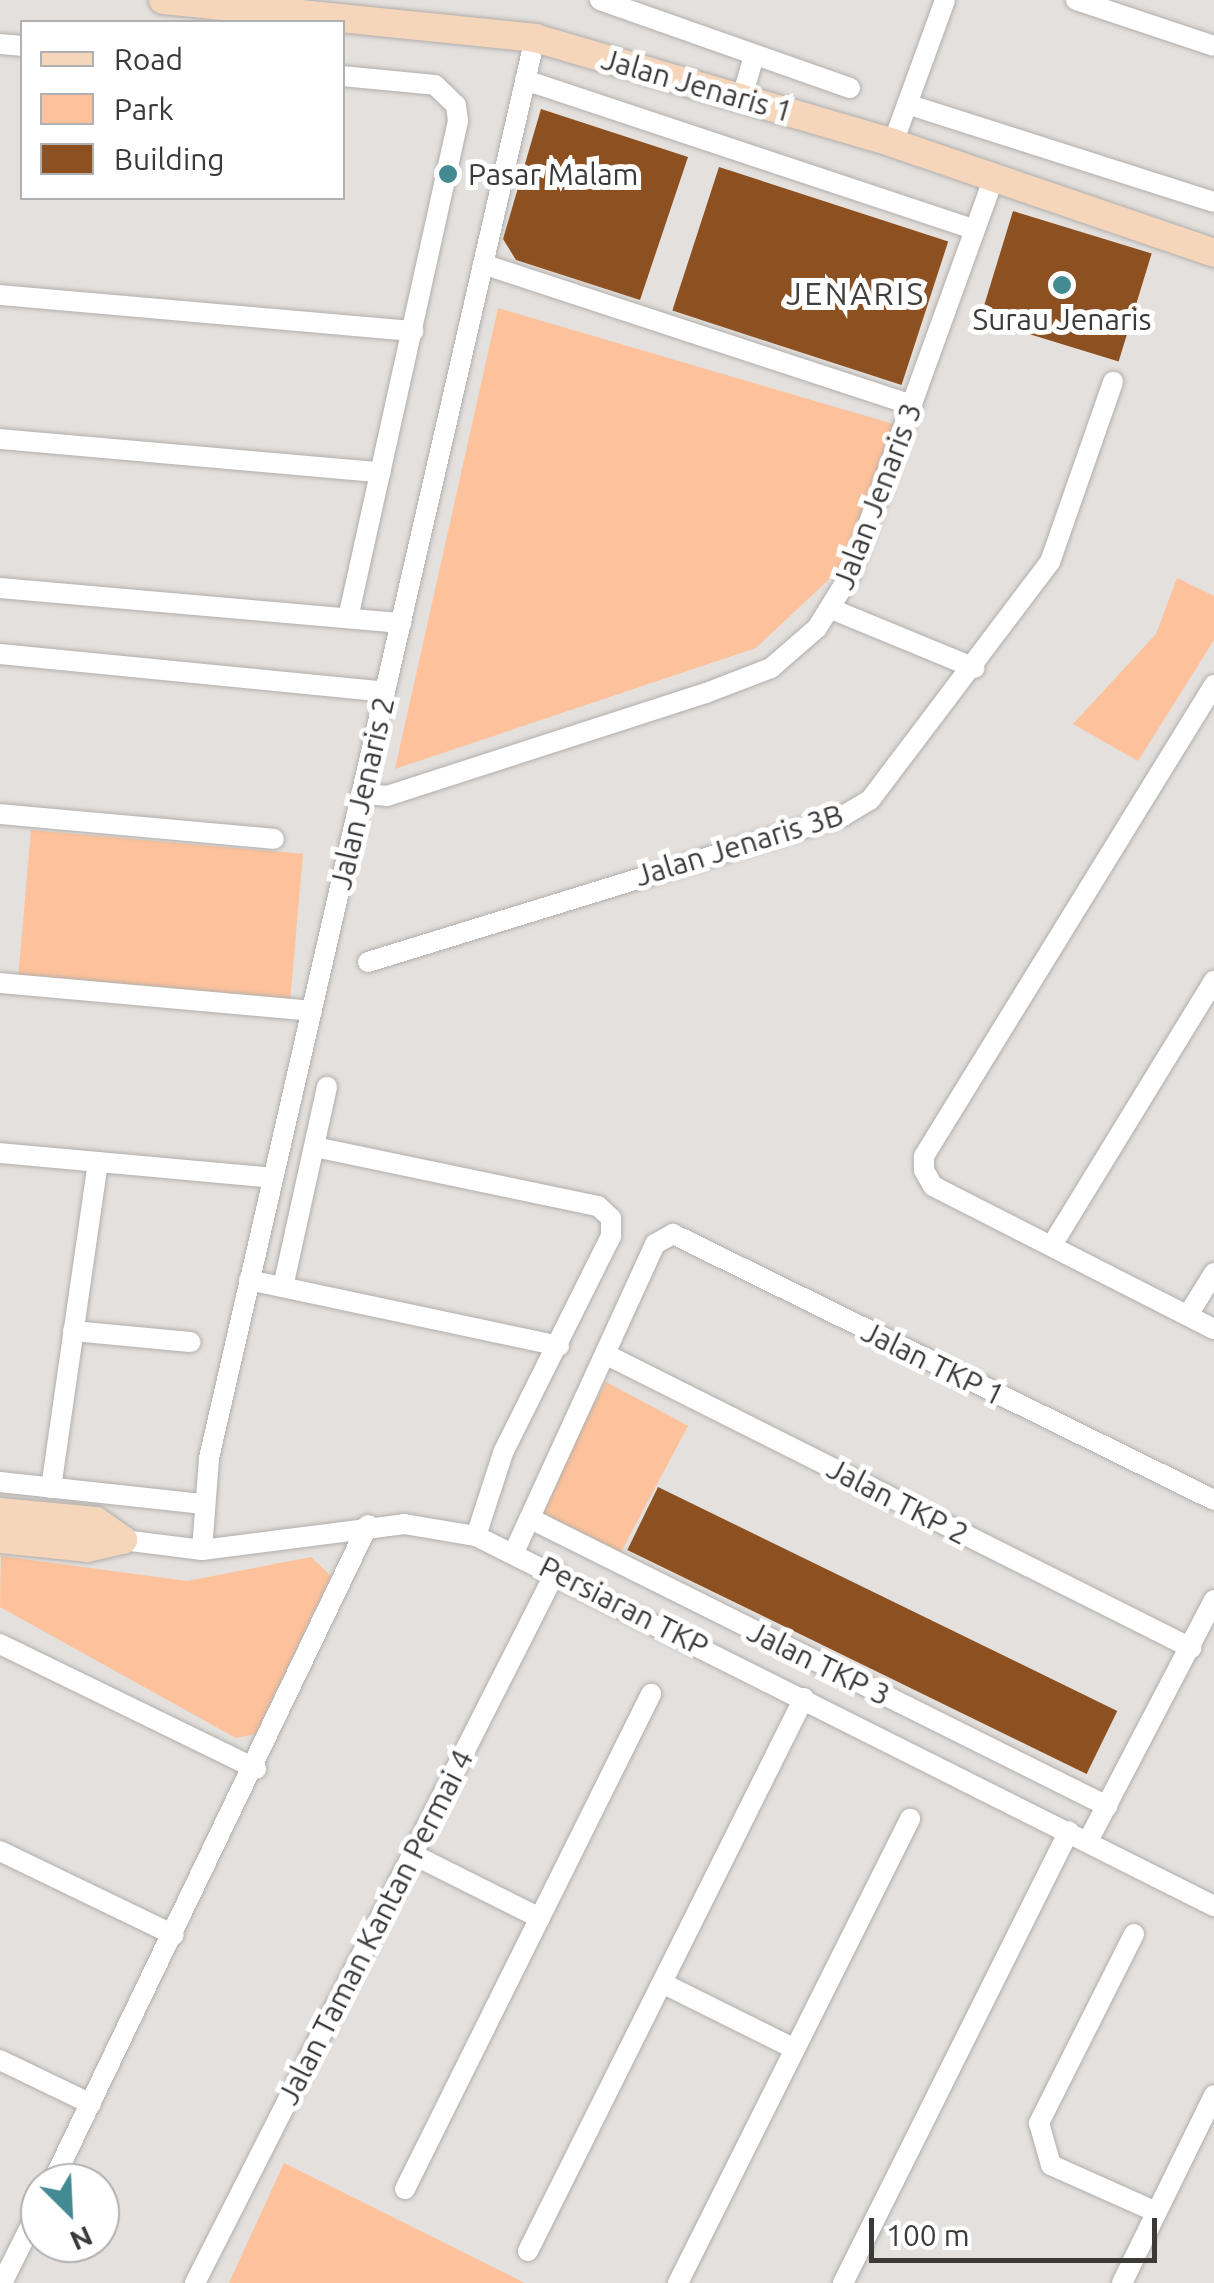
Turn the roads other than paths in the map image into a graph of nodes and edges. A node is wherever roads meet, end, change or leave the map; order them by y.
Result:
1 (163, 0) edge
2 (600, 0) edge
3 (945, 0) edge
4 (1076, 0) edge
5 (383, 10) edge
6 (535, 38) junction
7 (1214, 46) edge
8 (754, 56) junction
9 (345, 76) edge
10 (526, 80) junction
11 (850, 88) dead end
12 (742, 98) junction
13 (907, 104) junction
14 (892, 143) junction
15 (994, 179) junction
16 (1214, 202) edge
17 (975, 230) junction
18 (1214, 253) edge
19 (483, 264) junction
20 (0, 295) edge
21 (413, 330) junction
22 (1114, 382) dead end
23 (912, 405) junction
24 (0, 438) edge
25 (382, 472) junction
26 (0, 588) edge
27 (834, 610) junction
28 (348, 618) junction
29 (401, 623) junction
30 (0, 654) edge
31 (975, 668) junction
32 (1214, 685) edge
33 (385, 692) junction
34 (361, 794) junction
35 (0, 814) edge
36 (274, 839) dead end
37 (368, 962) dead end
38 (1214, 981) edge
39 (0, 983) edge
40 (312, 1011) junction
41 (327, 1087) dead end
42 (315, 1147) junction
43 (0, 1153) edge
44 (98, 1162) junction
45 (273, 1178) junction
46 (1052, 1245) junction
47 (1214, 1274) edge
48 (249, 1280) junction
49 (283, 1287) junction
50 (1188, 1315) junction
51 (1214, 1329) edge
52 (73, 1331) junction
53 (190, 1342) dead end
54 (559, 1346) junction
55 (604, 1354) junction
56 (0, 1482) edge
57 (51, 1488) junction
58 (1214, 1500) edge
59 (204, 1504) junction
60 (0, 1512) edge
61 (530, 1520) junction
62 (368, 1525) junction
63 (476, 1536) junction
64 (0, 1539) edge
65 (123, 1540) junction
66 (202, 1550) junction
67 (516, 1550) junction
68 (556, 1571) junction
69 (1214, 1600) edge
70 (0, 1644) edge
71 (1190, 1648) junction
72 (651, 1694) dead end
73 (804, 1698) junction
74 (256, 1768) junction
75 (1108, 1806) junction
76 (910, 1819) dead end
77 (1079, 1836) junction
78 (0, 1851) edge
79 (412, 1854) junction
80 (1214, 1906) edge
81 (540, 1918) junction
82 (1134, 1934) dead end
83 (174, 1935) junction
84 (662, 1982) junction
85 (795, 2049) junction
86 (0, 2060) edge
87 (1214, 2094) edge
88 (90, 2104) junction
89 (62, 2163) edge
90 (404, 2190) dead end
91 (1156, 2212) junction
92 (20, 2244) edge
93 (528, 2251) dead end
94 (4, 2274) edge
95 (195, 2283) edge
96 (678, 2283) edge
97 (843, 2283) edge
98 (1122, 2283) edge

1 - 5 street, Jalan Jenaris 1
2 - 8 street
3 - 13 street
4 - 7 street
5 - 6 street, Jalan Jenaris 1
6 - 10 street, Jalan Jenaris 2
6 - 12 street, Jalan Jenaris 1
8 - 11 street
8 - 12 street
9 - 21 street
10 - 17 street
10 - 19 street, Jalan Jenaris 2
12 - 14 street, Jalan Jenaris 1
13 - 14 street
13 - 16 street
14 - 15 street, Jalan Jenaris 1
15 - 17 street, Jalan Jenaris 3
15 - 18 street, Jalan Jenaris 1
17 - 23 street, Jalan Jenaris 3
19 - 23 street
19 - 29 street, Jalan Jenaris 2
20 - 21 street
21 - 25 street
22 - 31 street, Jalan Jenaris 3B
23 - 27 street, Jalan Jenaris 3
24 - 25 street
25 - 28 street
26 - 28 street
27 - 31 street
27 - 34 street, Jalan Jenaris 3
28 - 29 street
29 - 33 street, Jalan Jenaris 2
30 - 33 street
31 - 37 street, Jalan Jenaris 3B
32 - 46 street
33 - 34 street, Jalan Jenaris 2
34 - 40 street, Jalan Jenaris 2
35 - 36 street
38 - 46 street
39 - 40 street
40 - 45 street, Jalan Jenaris 2
41 - 42 street
42 - 49 street
42 - 54 street
43 - 44 street
44 - 45 street
44 - 52 street
45 - 48 street, Jalan Jenaris 2
46 - 50 street
47 - 50 street
48 - 49 street
48 - 59 street, Jalan Jenaris 2
49 - 54 street
50 - 51 street
52 - 53 street
52 - 57 street
54 - 63 street
55 - 58 street, Jalan TKP 1
55 - 61 street
55 - 71 street, Jalan TKP 2
56 - 57 street
57 - 59 street
59 - 66 street, Jalan Jenaris 2
60 - 65 street, Persiaran TKP
61 - 67 street
61 - 75 street, Jalan TKP 3
62 - 63 street, Persiaran TKP
62 - 66 street, Persiaran TKP
62 - 74 street
63 - 67 street, Persiaran TKP
64 - 65 street, Persiaran TKP
65 - 66 street, Persiaran TKP
67 - 68 street, Persiaran TKP
68 - 73 street, Persiaran TKP
68 - 79 street, Jalan Taman Kantan Permai 4
69 - 71 street
70 - 74 street
71 - 75 street
72 - 81 street
73 - 77 street, Persiaran TKP
73 - 84 street
74 - 83 street
75 - 77 street
76 - 85 street
77 - 80 street, Persiaran TKP
77 - 97 street
78 - 83 street
79 - 81 street
79 - 95 street, Jalan Taman Kantan Permai 4
81 - 90 street
82 - 91 street
83 - 88 street
84 - 85 street
84 - 93 street
85 - 96 street
86 - 88 street
87 - 91 street
88 - 89 street
91 - 98 street
92 - 94 street

